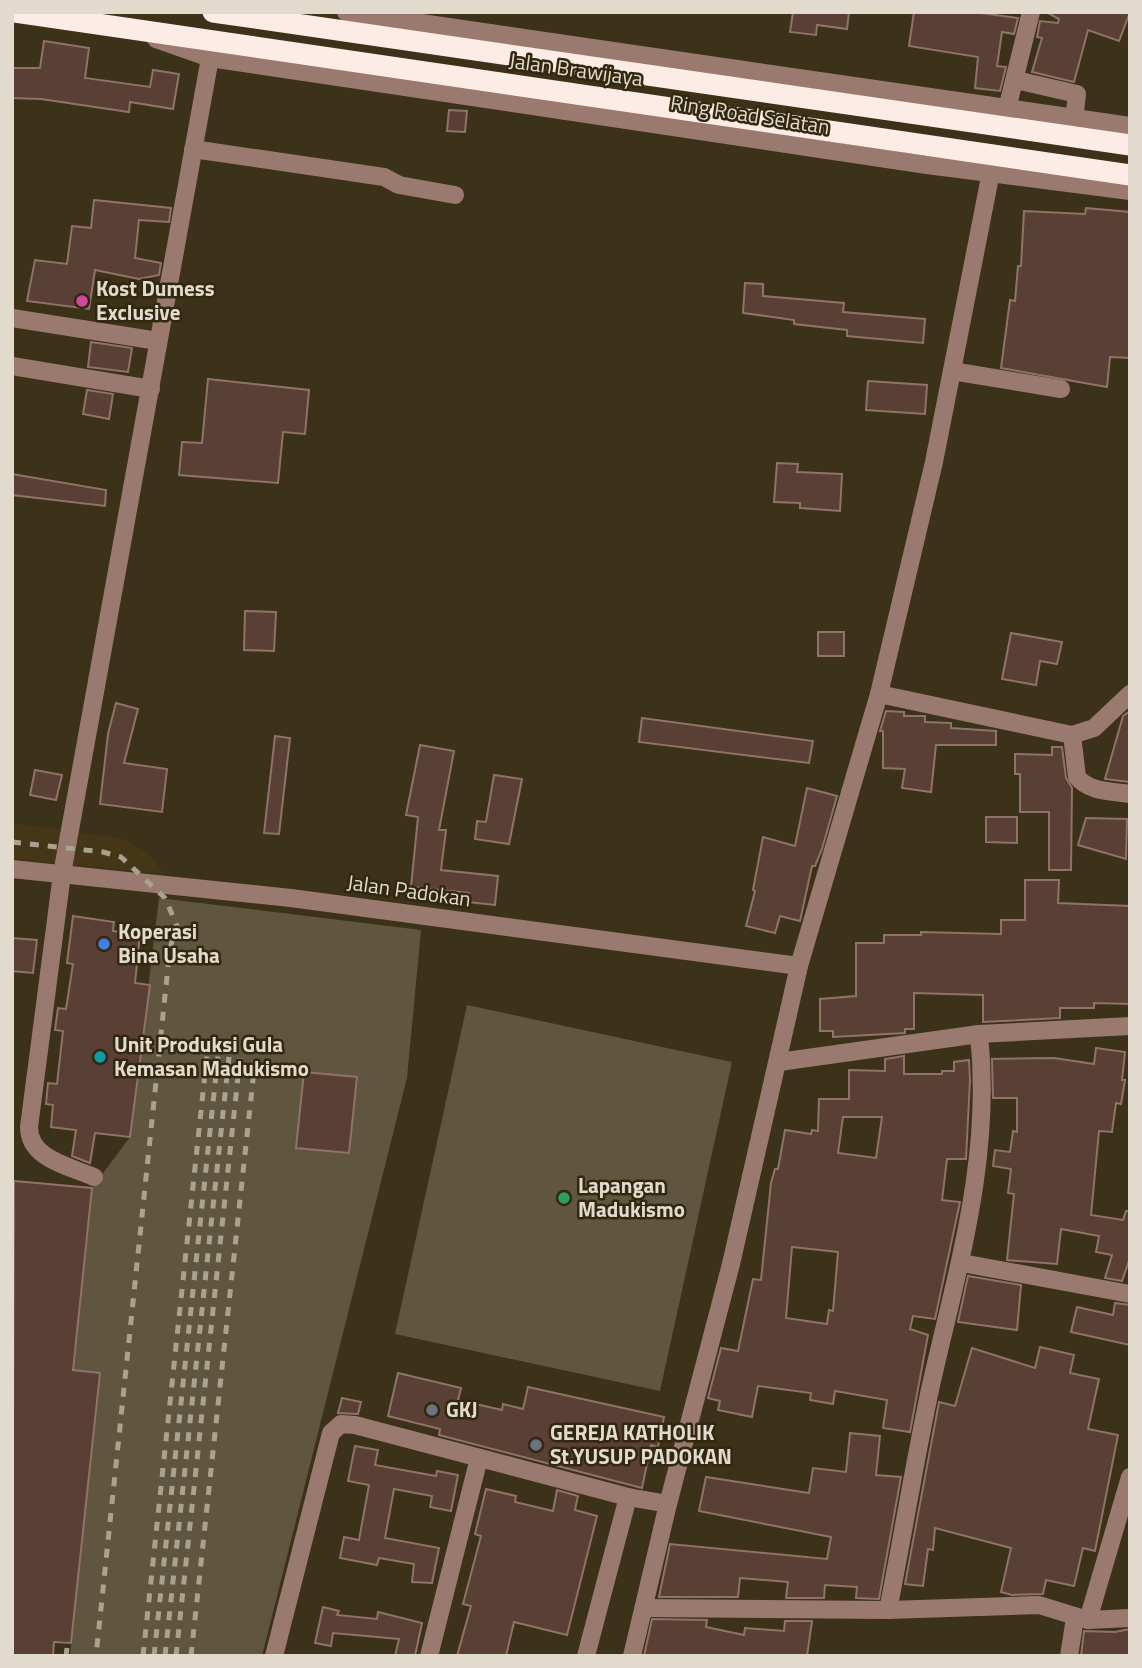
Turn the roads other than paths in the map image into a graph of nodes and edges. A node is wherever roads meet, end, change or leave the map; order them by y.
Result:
1 (15, 12) edge
2 (213, 12) edge
3 (346, 12) edge
4 (1031, 12) edge
5 (118, 26) junction
6 (210, 58) junction
7 (1016, 80) junction
8 (1007, 109) junction
9 (1130, 126) edge
10 (1073, 128) junction
11 (1130, 145) edge
12 (193, 149) junction
13 (927, 155) junction
14 (991, 173) junction
15 (1130, 175) edge
16 (1130, 191) edge
17 (456, 195) dead end
18 (12, 318) edge
19 (158, 341) junction
20 (12, 366) edge
21 (952, 371) junction
22 (151, 389) junction
23 (1060, 389) dead end
24 (879, 694) junction
25 (1130, 694) edge
26 (1072, 735) junction
27 (1130, 794) edge
28 (12, 869) edge
29 (62, 874) junction
30 (799, 967) junction
31 (1130, 1026) edge
32 (979, 1034) junction
33 (779, 1062) junction
34 (94, 1177) dead end
35 (962, 1263) junction
36 (1130, 1294) edge
37 (479, 1458) junction
38 (1130, 1477) edge
39 (628, 1497) junction
40 (667, 1504) junction
41 (645, 1608) junction
42 (888, 1610) junction
43 (1130, 1618) edge
44 (1082, 1619) junction
45 (274, 1656) edge
46 (429, 1656) edge
47 (586, 1656) edge
48 (632, 1656) edge
49 (1069, 1656) edge

1 - 5 highway, Jalan Brawijaya
2 - 10 highway, Jalan Brawijaya
3 - 8 street, Ring Road Selatan
4 - 7 street
5 - 6 street, Ring Road Selatan
5 - 13 highway, Jalan Brawijaya
6 - 12 street
6 - 13 street, Ring Road Selatan
7 - 8 street
7 - 10 street
8 - 10 street, Ring Road Selatan
9 - 10 street, Ring Road Selatan
10 - 11 highway, Jalan Brawijaya
12 - 17 street
12 - 19 street
13 - 14 street, Ring Road Selatan
13 - 15 highway, Jalan Brawijaya
14 - 16 street, Ring Road Selatan
14 - 21 street
18 - 19 street
19 - 22 street
20 - 22 street
21 - 23 street
21 - 24 street
22 - 29 street
24 - 26 street
24 - 30 street
25 - 26 street
26 - 27 street
28 - 29 street, Jalan Padokan
29 - 30 street, Jalan Padokan
29 - 34 street
30 - 33 street
31 - 32 street
32 - 33 street
32 - 35 street
33 - 40 street
35 - 36 street
35 - 42 street
37 - 39 street
37 - 45 street
37 - 46 street
38 - 44 street
39 - 40 street
39 - 47 street
40 - 41 street
41 - 42 street
41 - 48 street
42 - 44 street
43 - 44 street
44 - 49 street

